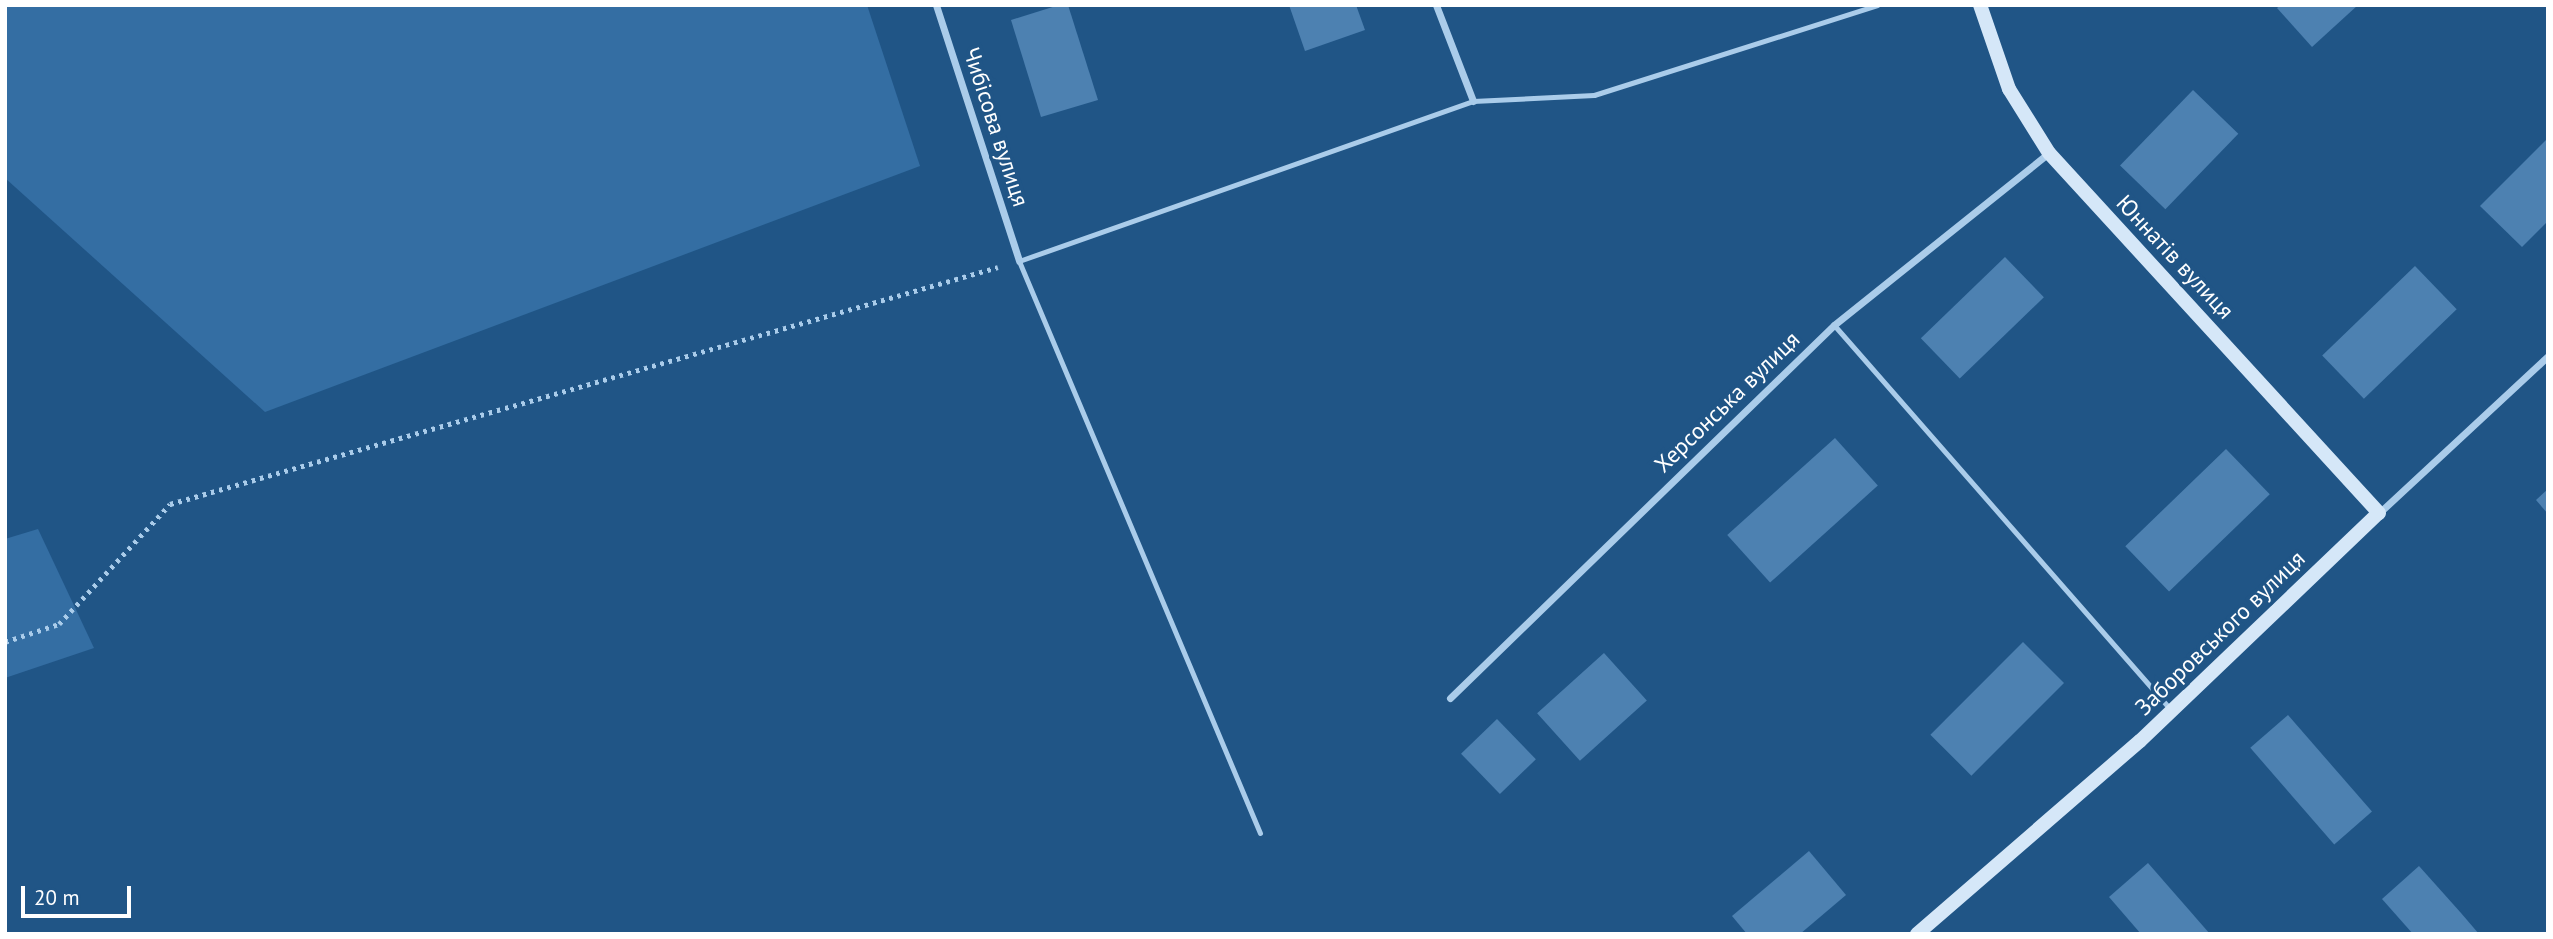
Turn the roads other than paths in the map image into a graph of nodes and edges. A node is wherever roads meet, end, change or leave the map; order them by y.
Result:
1 (936, 5) edge
2 (1436, 5) edge
3 (1877, 5) edge
4 (1980, 5) edge
5 (1473, 101) junction
6 (2049, 153) junction
7 (1018, 261) junction
8 (1834, 325) junction
9 (2548, 356) edge
10 (2379, 513) junction
11 (1450, 698) dead end
12 (2171, 710) junction
13 (1260, 833) dead end
14 (1917, 934) edge

1 - 7 street, Чибісова вулиця
2 - 5 street
3 - 5 lane
4 - 6 main road, Юннатів вулиця
5 - 7 lane
6 - 8 street, Херсонська вулиця
6 - 10 main road, Юннатів вулиця
7 - 13 lane
8 - 11 street, Херсонська вулиця
8 - 12 lane
9 - 10 street, Заборовського вулиця
10 - 12 main road, Заборовського вулиця
12 - 14 main road, Заборовського вулиця

